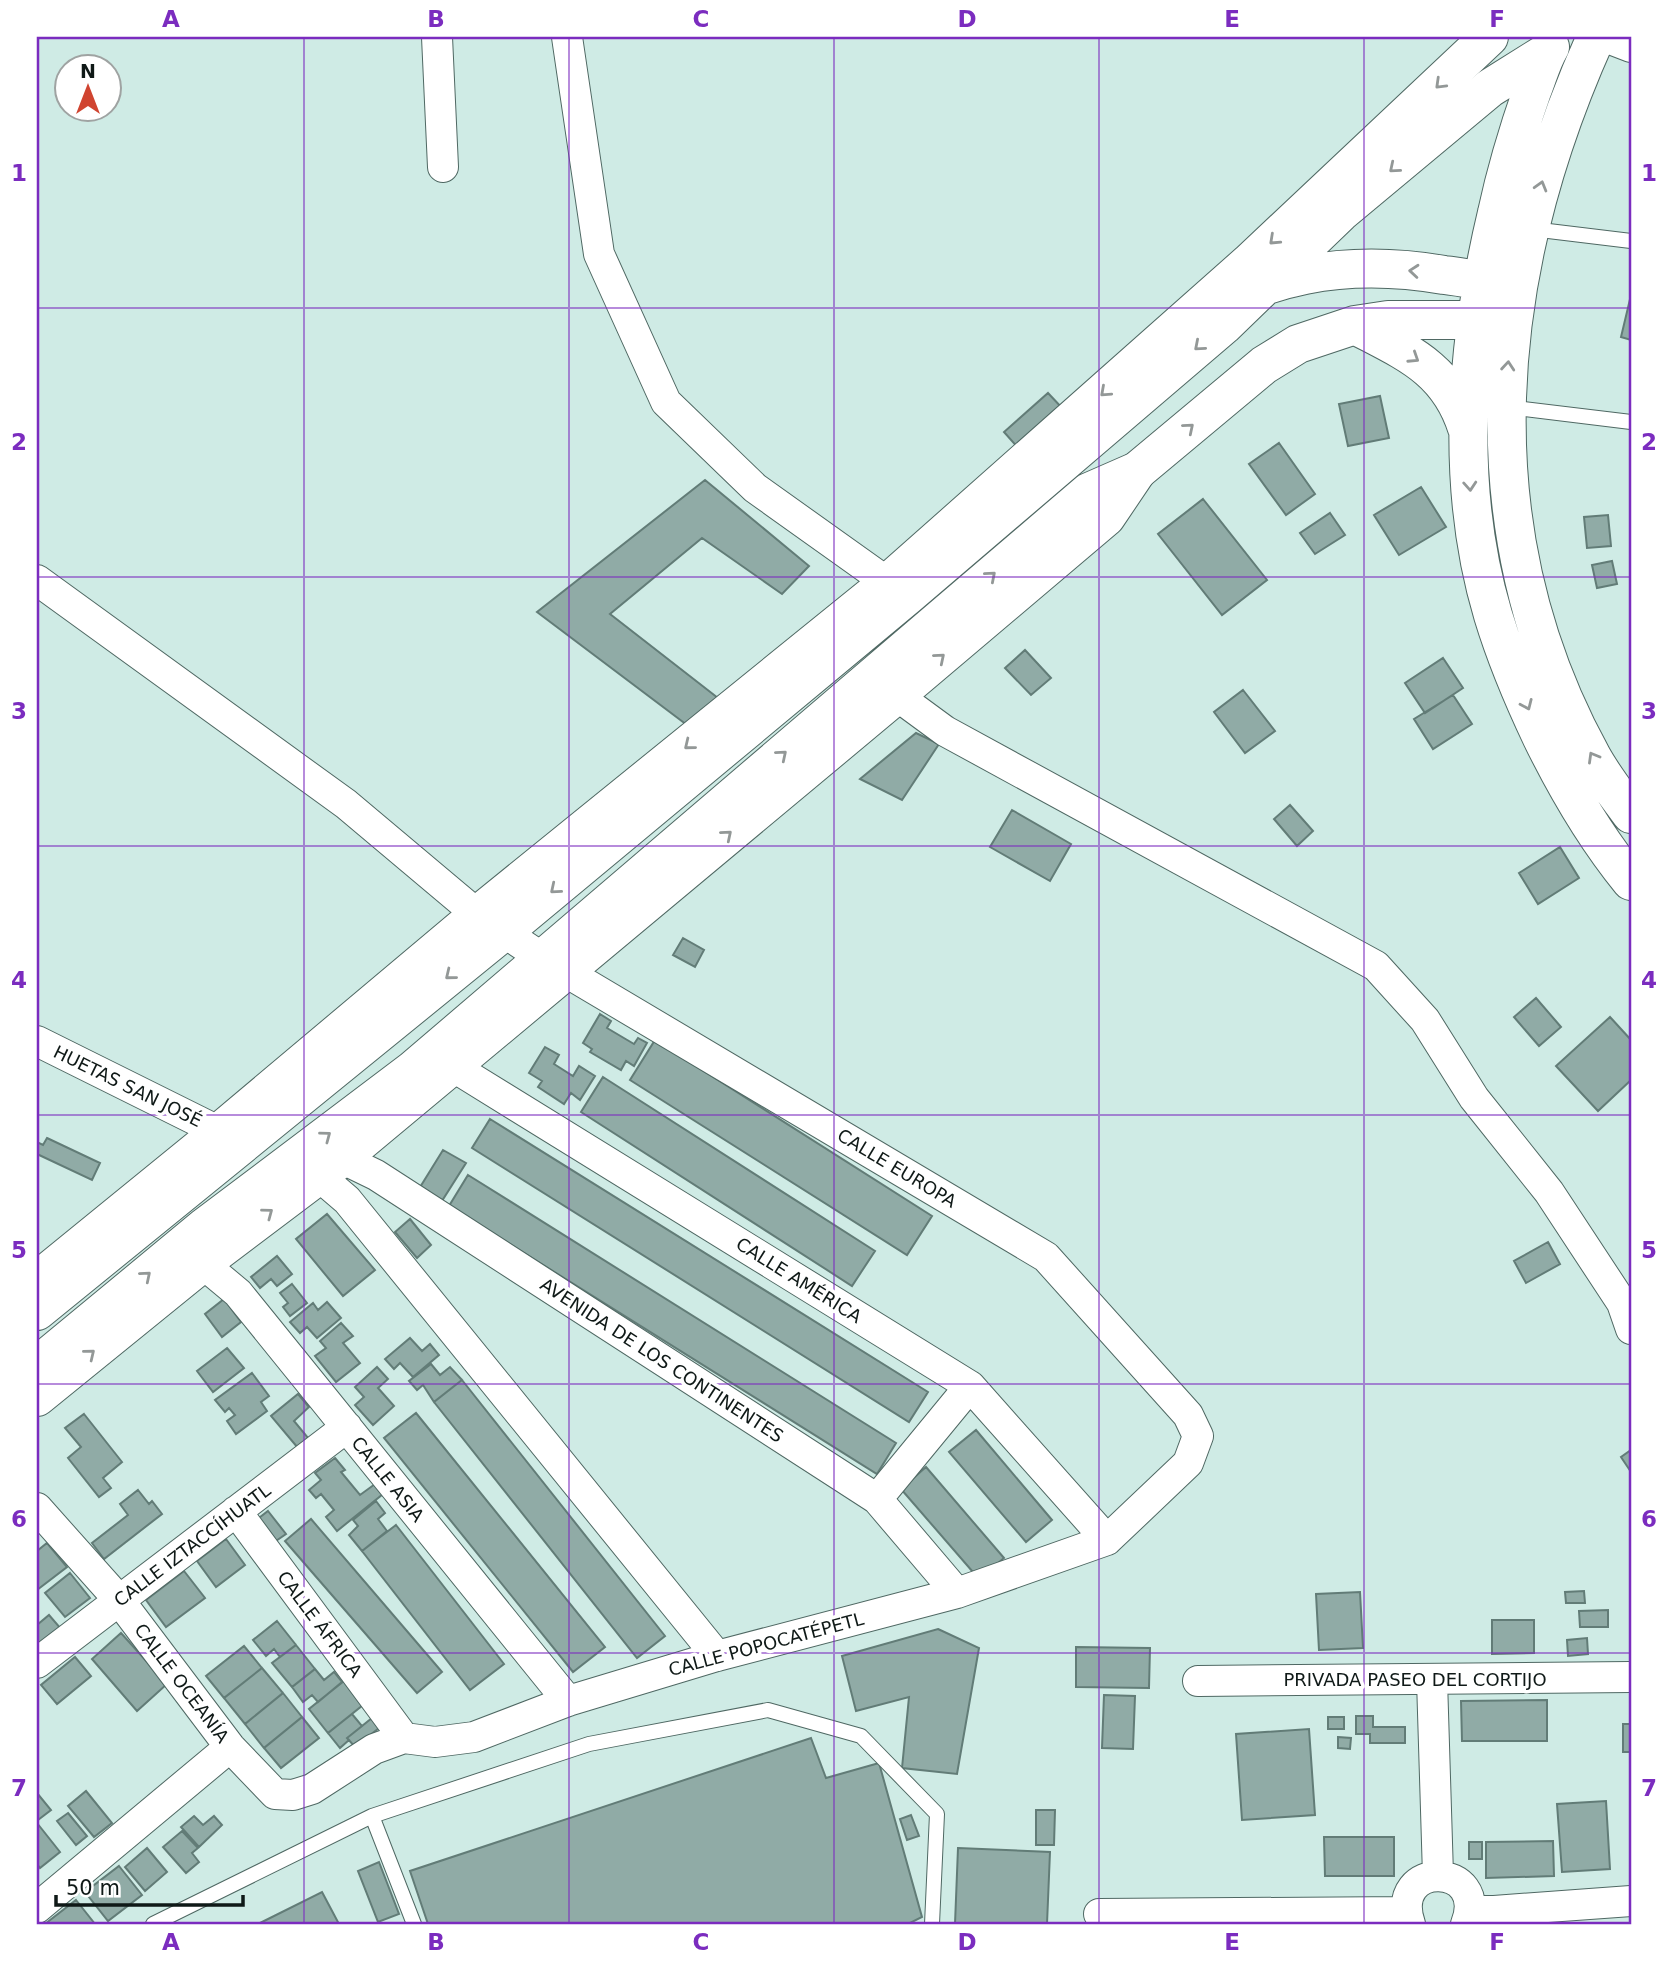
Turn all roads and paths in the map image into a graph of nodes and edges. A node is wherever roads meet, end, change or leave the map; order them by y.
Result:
1 (436, 37) edge
2 (567, 37) edge
3 (1489, 37) edge
4 (1595, 37) edge
5 (1605, 37) edge
6 (1551, 45) edge
7 (1631, 47) edge
8 (443, 167) dead end
9 (1530, 229) junction
10 (1631, 241) edge
11 (1268, 284) junction
12 (1499, 302) junction
13 (1355, 324) junction
14 (1177, 328) junction
15 (1507, 407) junction
16 (1631, 422) edge
17 (1469, 446) junction
18 (1137, 471) junction
19 (37, 580) edge
20 (897, 590) junction
21 (939, 621) junction
22 (896, 695) junction
23 (1631, 814) edge
24 (1631, 881) edge
25 (491, 923) junction
26 (554, 964) junction
27 (37, 1041) edge
28 (452, 1066) junction
29 (220, 1132) junction
30 (330, 1167) junction
31 (202, 1263) junction
32 (37, 1280) edge
33 (37, 1311) edge
34 (1631, 1329) edge
35 (37, 1366) edge
36 (970, 1386) junction
37 (37, 1397) edge
38 (1188, 1415) joint
39 (347, 1427) junction
40 (877, 1499) junction
41 (37, 1508) edge
42 (236, 1511) junction
43 (1107, 1540) junction
44 (957, 1593) junction
45 (120, 1600) junction
46 (717, 1656) junction
47 (37, 1664) edge
48 (1631, 1677) edge
49 (1432, 1680) junction
50 (1198, 1681) dead end
51 (568, 1701) junction
52 (404, 1738) junction
53 (230, 1747) junction
54 (275, 1794) joint
55 (372, 1816) junction
56 (1438, 1875) junction
57 (1631, 1901) edge
58 (37, 1908) edge
59 (1099, 1914) dead end
60 (1468, 1917) edge
61 (1408, 1918) edge
62 (1263, 1919) edge
63 (153, 1924) edge
64 (414, 1924) edge
65 (932, 1924) edge

1 - 8 street
2 - 20 street
3 -> 14 main road
9 -> 4 main road
5 - 7 street
6 -> 11 main road
6 - 12 main road
9 - 10 lane
9 - 12 main road
12 -> 11 main road
11 - 14 main road
11 -> 20 main road
12 - 13 main road
15 -> 12 main road
12 - 17 main road
13 -> 17 main road
18 -> 13 main road
14 -> 20 main road
15 - 16 lane
23 -> 15 main road
17 -> 24 main road
21 -> 18 main road
22 -> 18 main road
19 - 25 street, CALLE EUROPA
20 - 21 street
20 -> 25 main road
26 -> 21 main road
26 -> 22 main road
22 - 34 street
25 - 26 street, CALLE EUROPA
25 - 29 main road
25 -> 33 main road
26 - 28 main road
35 -> 26 main road
26 - 38 street, CALLE EUROPA
27 - 29 street, HUETAS SAN JOSÉ
28 - 30 main road
28 - 36 street, CALLE AMÉRICA
29 - 32 main road
31 -> 30 main road
30 - 40 street, AVENIDA DE LOS CONTINENTES
30 - 46 street
37 -> 31 main road
31 - 39 street, CALLE ASIA
36 - 40 street
36 - 43 street, CALLE AMÉRICA
38 - 43 street, CALLE POPOCATÉPETL
39 - 42 street, CALLE IZTACCÍHUATL
39 - 51 street, CALLE ASIA
40 - 44 street, AVENIDA DE LOS CONTINENTES
41 - 45 street, CALLE OCEANÍA
42 - 45 street, CALLE IZTACCÍHUATL
42 - 52 street, CALLE ÁFRICA
43 - 44 street, CALLE POPOCATÉPETL
44 - 46 street, CALLE POPOCATÉPETL
45 - 47 street, CALLE IZTACCÍHUATL
45 - 53 street, CALLE OCEANÍA
46 - 51 street, CALLE POPOCATÉPETL
48 - 49 street, PRIVADA PASEO DEL CORTIJO
49 - 50 street, PRIVADA PASEO DEL CORTIJO
49 - 56 street
51 - 52 street, CALLE POPOCATÉPETL
52 - 54 street, CALLE POPOCATÉPETL
53 - 54 street, CALLE OCEANÍA
53 - 58 street
55 - 63 lane
55 - 64 lane
55 - 65 lane
56 - 60 street
56 - 61 street
57 - 60 street
59 - 62 street
61 - 62 street

